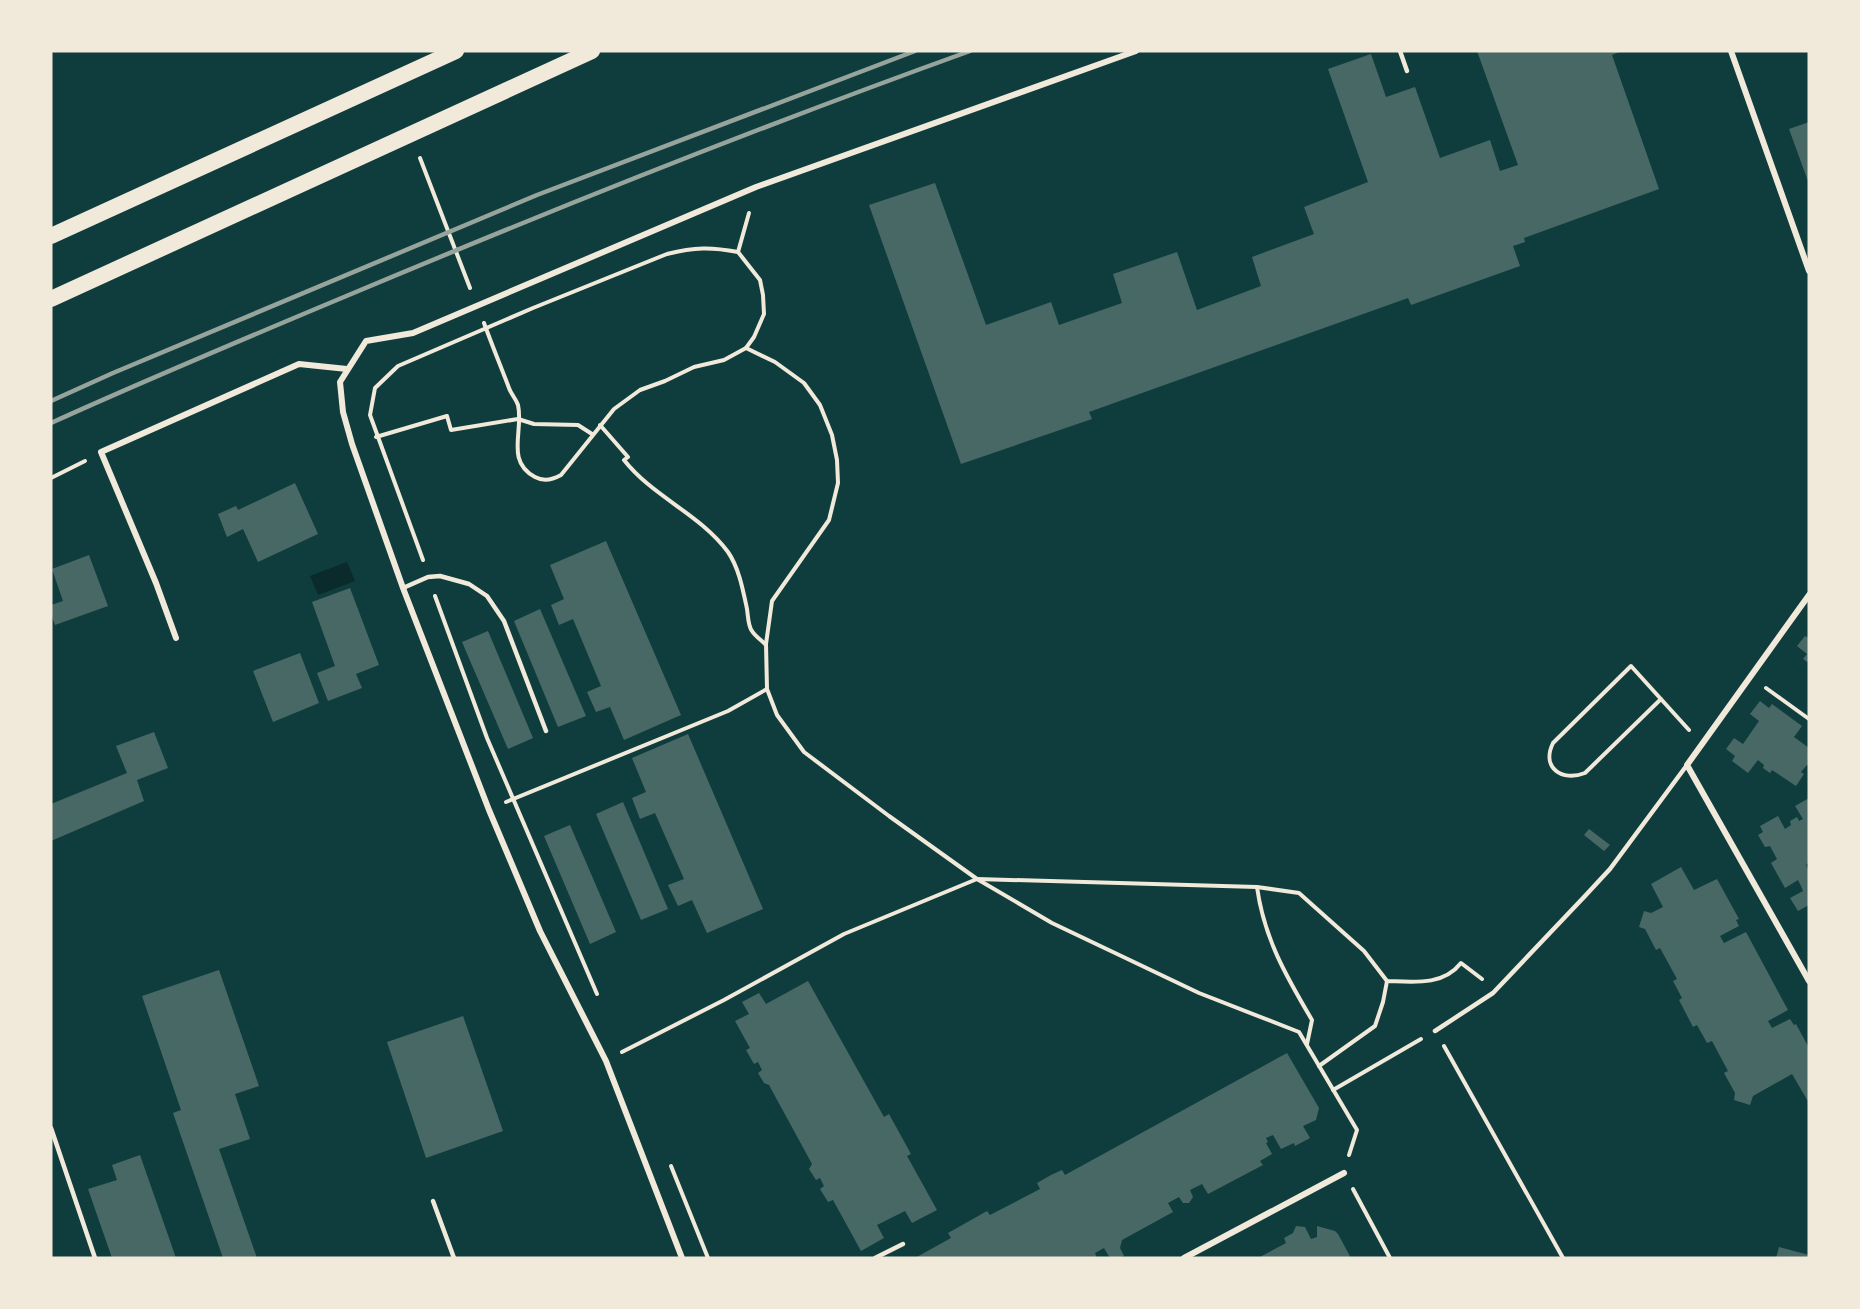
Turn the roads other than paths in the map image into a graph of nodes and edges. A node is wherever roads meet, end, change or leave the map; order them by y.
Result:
1 (456, 51) edge
2 (592, 51) edge
3 (1136, 51) edge
4 (1400, 51) edge
5 (1731, 51) edge
6 (1407, 71) dead end
7 (51, 236) edge
8 (1809, 271) edge
9 (51, 299) edge
10 (347, 369) junction
11 (403, 588) junction
12 (1809, 595) edge
13 (176, 638) dead end
14 (546, 731) dead end
15 (1687, 765) junction
16 (1809, 981) edge
17 (1435, 1031) road end
18 (51, 1128) edge
19 (1344, 1173) road end
20 (433, 1201) dead end
21 (903, 1244) dead end
22 (95, 1258) edge
23 (454, 1258) edge
24 (682, 1258) edge
25 (875, 1258) edge
26 (1184, 1258) edge

1 - 7 highway
2 - 9 highway
3 - 10 street
4 - 6 lane
5 - 8 street
10 - 11 street
10 - 13 street
11 - 14 lane
11 - 24 street
12 - 15 street
15 - 16 street
15 - 17 lane
18 - 22 lane
19 - 26 street
20 - 23 lane
21 - 25 lane

